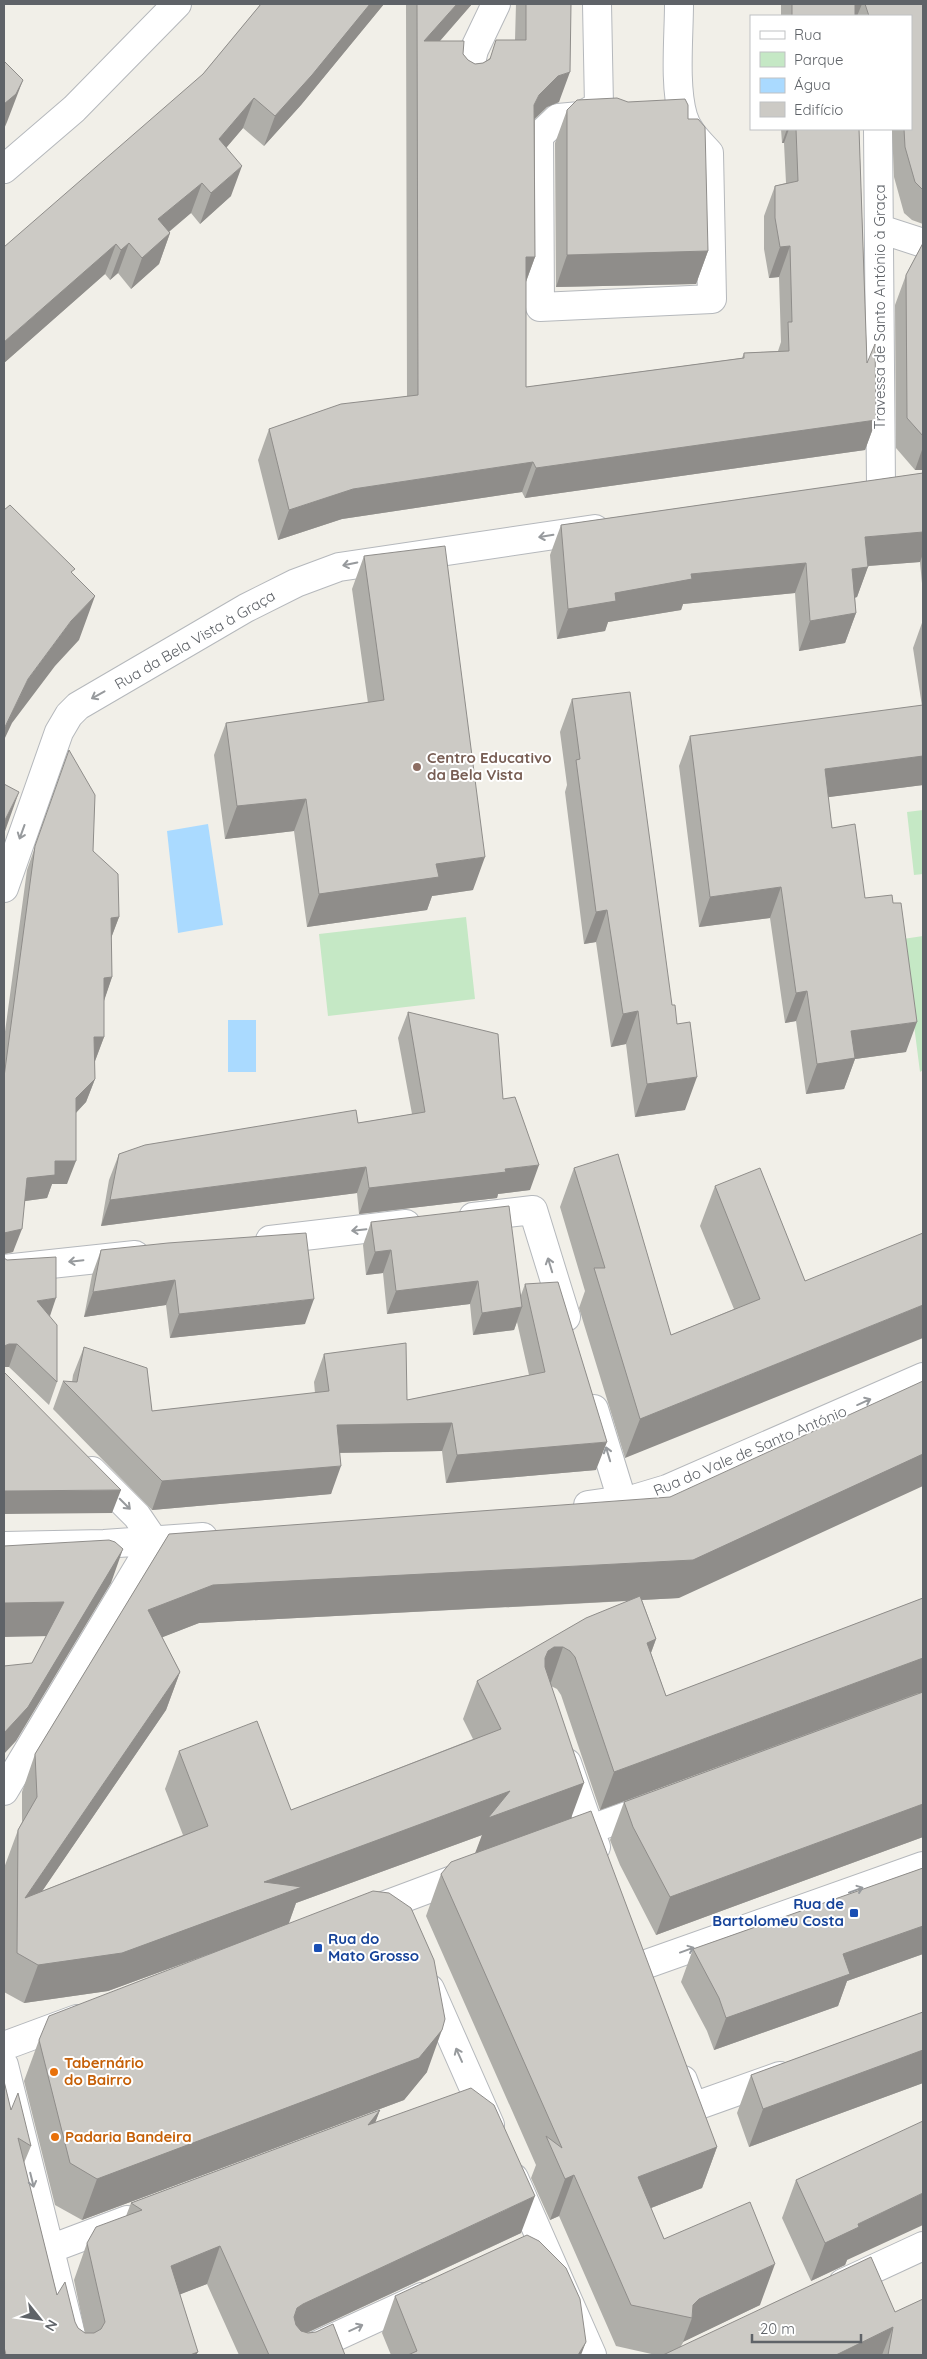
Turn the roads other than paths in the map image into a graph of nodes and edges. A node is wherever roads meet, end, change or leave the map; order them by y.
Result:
1 (177, 4) edge
2 (496, 4) edge
3 (597, 4) edge
4 (679, 4) edge
5 (467, 79) edge
6 (599, 106) junction
7 (683, 116) junction
8 (653, 118) edge
9 (624, 119) edge
10 (878, 130) edge
11 (4, 169) edge
12 (880, 229) junction
13 (923, 244) edge
14 (909, 485) edge
15 (881, 486) junction
16 (854, 490) edge
17 (620, 525) edge
18 (4, 888) edge
19 (248, 1242) edge
20 (160, 1252) edge
21 (4, 1270) edge
22 (573, 1341) edge
23 (923, 1376) edge
24 (588, 1388) edge
25 (74, 1453) edge
26 (622, 1500) junction
27 (566, 1506) edge
28 (233, 1534) edge
29 (154, 1541) junction
30 (4, 1546) edge
31 (558, 1737) edge
32 (4, 1791) edge
33 (674, 1799) edge
34 (590, 1830) junction
35 (535, 1850) edge
36 (499, 1863) edge
37 (923, 1866) edge
38 (605, 1870) edge
39 (338, 1922) edge
40 (631, 1940) edge
41 (420, 1966) edge
42 (641, 1966) junction
43 (651, 1993) edge
44 (96, 2012) edge
45 (4, 2046) edge
46 (674, 2054) edge
47 (4, 2065) edge
48 (804, 2068) edge
49 (474, 2090) junction
50 (447, 2100) edge
51 (153, 2210) edge
52 (542, 2242) junction
53 (923, 2246) edge
54 (50, 2249) junction
55 (516, 2254) edge
56 (445, 2286) edge
57 (825, 2292) edge
58 (76, 2355) edge
59 (296, 2355) edge
60 (592, 2355) edge

1 - 11 street
2 - 5 street
3 - 6 street
4 - 7 street
6 - 7 street
6 - 9 street
7 - 8 street
10 - 12 street, Travessa de Santo António à Graça
12 - 13 street
12 - 15 street, Travessa de Santo António à Graça
14 - 15 street
15 - 16 street
17 -> 18 street, Rua da Bela Vista à Graça
22 -> 19 street
20 -> 21 street
26 -> 23 street, Rua do Vale de Santo António
26 -> 24 street
25 -> 29 street
26 - 27 street, Rua do Vale de Santo António
28 - 29 street
29 - 30 street
29 - 32 street
31 - 34 street
33 - 34 street
34 - 35 street
34 - 38 street
36 - 39 street
42 -> 37 street
40 - 42 street
49 -> 41 street
42 - 43 street
44 - 45 street
46 - 48 street
47 -> 54 street
49 - 50 street
49 - 52 street
51 - 54 street
52 - 55 street
52 - 60 street
53 - 57 street
54 - 58 street
59 -> 56 street

